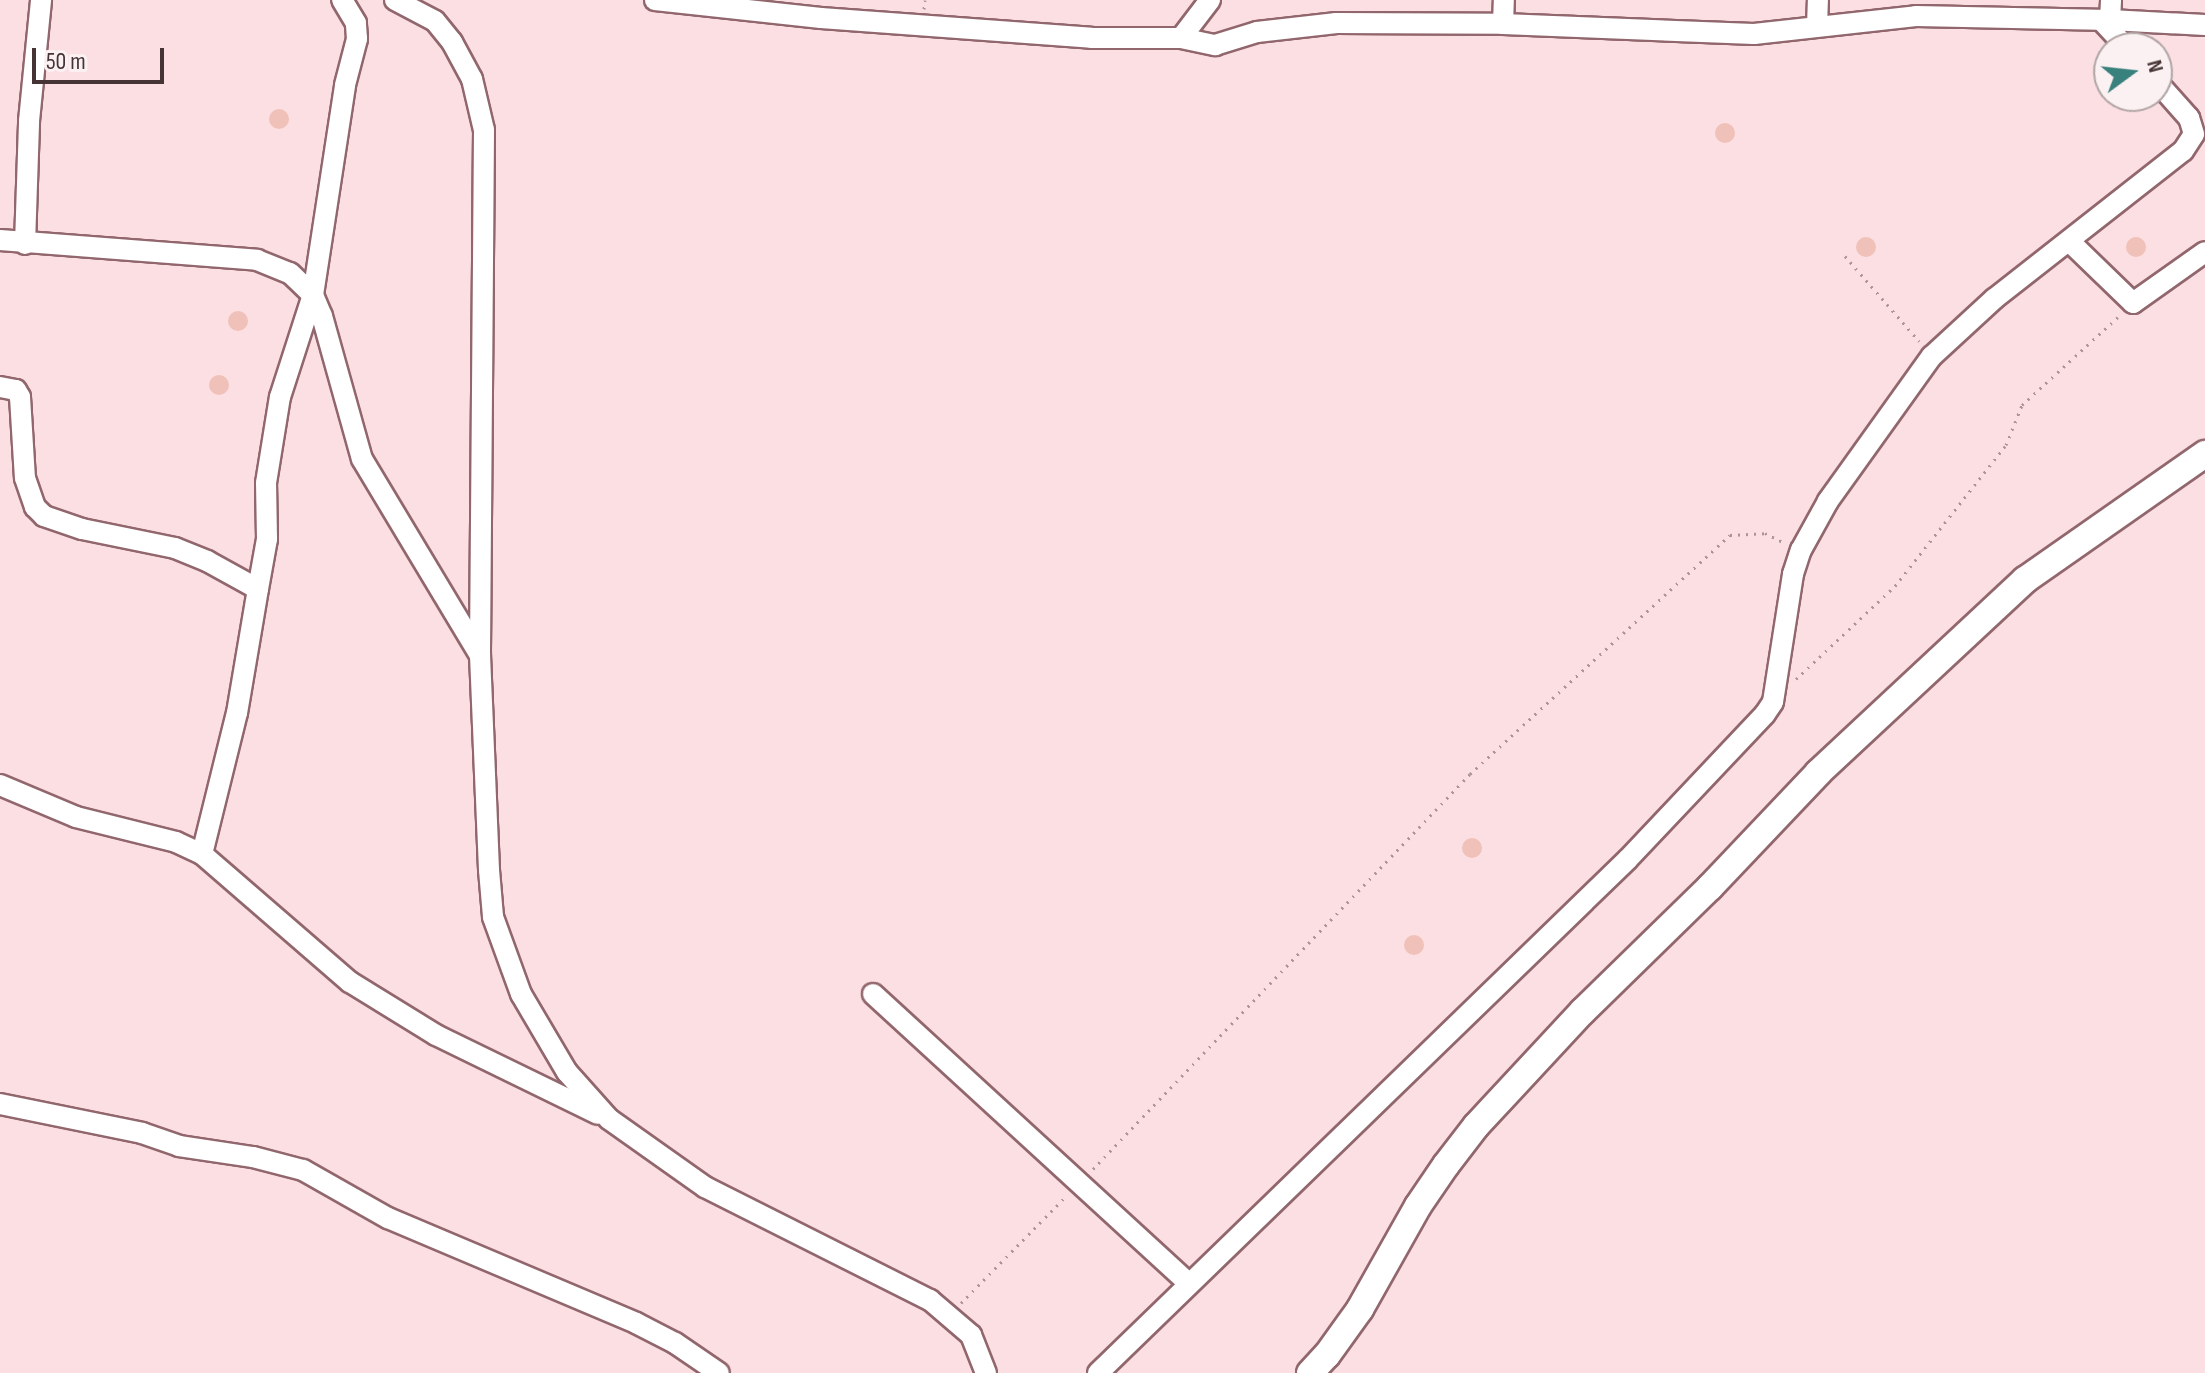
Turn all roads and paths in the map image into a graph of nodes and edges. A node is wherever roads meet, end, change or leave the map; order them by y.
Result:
1 (41, 0) edge
2 (342, 0) edge
3 (395, 0) edge
4 (644, 0) edge
5 (655, 0) edge
6 (1210, 0) edge
7 (1504, 0) edge
8 (1818, 0) edge
9 (2108, 13) edge
10 (1503, 24) junction
11 (2205, 25) edge
12 (1817, 26) junction
13 (2118, 32) edge
14 (1181, 38) junction
15 (2173, 100) edge
16 (0, 240) edge
17 (2069, 241) junction
18 (25, 244) junction
19 (2205, 252) edge
20 (1845, 256) dead end
21 (313, 295) junction
22 (2133, 303) junction
23 (1932, 356) junction
24 (0, 387) edge
25 (2205, 454) edge
26 (1801, 550) junction
27 (258, 589) junction
28 (480, 655) junction
29 (1773, 702) junction
30 (0, 785) edge
31 (202, 854) junction
32 (873, 994) dead end
33 (0, 1104) edge
34 (609, 1119) junction
35 (1079, 1183) junction
36 (1189, 1284) junction
37 (950, 1314) junction
38 (1318, 1371) edge
39 (719, 1373) edge
40 (986, 1373) edge
41 (1098, 1373) edge

1 - 18 street
2 - 21 street
3 - 28 street
4 - 5 street
5 - 14 street
6 - 14 street
7 - 10 street
8 - 12 street
9 - 11 street
9 - 12 street
9 - 13 street
10 - 12 street
10 - 14 street
15 - 17 street
16 - 18 street
17 - 22 street
17 - 23 street
18 - 21 street
19 - 22 street
20 - 23 path
21 - 27 street
21 - 28 street
22 - 29 path
23 - 26 street
24 - 27 street
25 - 38 street
26 - 29 street
26 - 35 path
27 - 31 street
28 - 34 street
29 - 36 street
30 - 31 street
31 - 34 street
32 - 35 street
33 - 39 street
34 - 37 street
35 - 36 street
35 - 37 path
36 - 41 street
37 - 40 street

